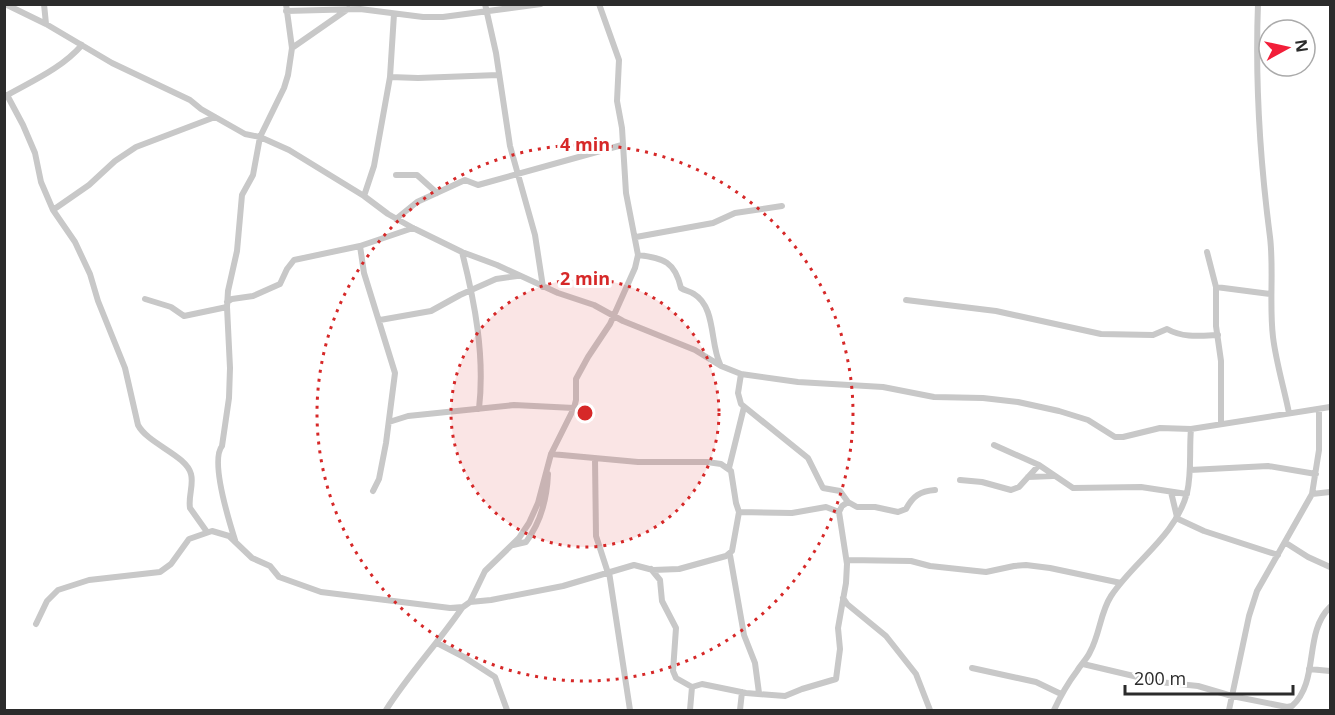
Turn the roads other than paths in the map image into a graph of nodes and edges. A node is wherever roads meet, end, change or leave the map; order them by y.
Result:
1 (4, 4) edge
2 (44, 4) edge
3 (485, 4) edge
4 (541, 4) edge
5 (599, 4) edge
6 (1258, 4) edge
7 (286, 8) edge
8 (348, 9) junction
9 (487, 12) junction
10 (394, 14) junction
11 (46, 24) junction
12 (82, 45) junction
13 (292, 48) junction
14 (498, 75) junction
15 (390, 77) junction
16 (5, 96) edge
17 (215, 117) junction
18 (260, 137) junction
19 (622, 146) junction
20 (518, 174) junction
21 (396, 175) dead end
22 (436, 193) junction
23 (364, 196) junction
24 (782, 206) dead end
25 (52, 210) junction
26 (396, 219) junction
27 (413, 228) junction
28 (636, 237) junction
29 (360, 246) junction
30 (462, 252) junction
31 (1207, 252) dead end
32 (638, 255) junction
33 (517, 276) junction
34 (543, 287) junction
35 (1216, 287) junction
36 (471, 290) junction
37 (1270, 294) junction
38 (145, 299) dead end
39 (906, 300) dead end
40 (227, 304) junction
41 (614, 317) junction
42 (380, 320) junction
43 (1218, 335) junction
44 (721, 366) junction
45 (741, 374) junction
46 (1330, 407) edge
47 (574, 408) junction
48 (744, 408) junction
49 (479, 409) junction
50 (1319, 409) junction
51 (1289, 413) junction
52 (389, 422) junction
53 (1221, 424) junction
54 (1191, 429) junction
55 (994, 446) dead end
56 (551, 454) junction
57 (595, 459) junction
58 (1039, 465) junction
59 (729, 468) junction
60 (1190, 470) junction
61 (1316, 474) junction
62 (1053, 476) junction
63 (1028, 477) junction
64 (960, 480) dead end
65 (935, 490) dead end
66 (373, 491) dead end
67 (1171, 492) junction
68 (1330, 492) edge
69 (1187, 494) junction
70 (1312, 495) junction
71 (848, 502) junction
72 (740, 512) junction
73 (839, 512) junction
74 (1177, 518) junction
75 (207, 531) junction
76 (235, 540) junction
77 (1286, 543) junction
78 (730, 555) junction
79 (1278, 555) junction
80 (847, 560) junction
81 (1330, 567) edge
82 (650, 569) junction
83 (608, 572) junction
84 (1121, 583) junction
85 (843, 598) junction
86 (470, 602) junction
87 (463, 607) junction
88 (1330, 607) edge
89 (36, 624) dead end
90 (437, 643) junction
91 (1083, 663) junction
92 (972, 668) dead end
93 (1309, 669) junction
94 (1330, 671) edge
95 (692, 687) junction
96 (742, 692) junction
97 (759, 693) junction
98 (1061, 694) junction
99 (1232, 696) junction
100 (386, 711) edge
101 (507, 711) edge
102 (630, 711) edge
103 (690, 711) edge
104 (740, 711) edge
105 (930, 711) edge
106 (1054, 711) edge
107 (1229, 711) edge

1 - 11 street
2 - 11 street
3 - 9 street
4 - 9 street
5 - 19 street
6 - 37 street
7 - 8 street
7 - 13 street
8 - 10 street
8 - 13 street
9 - 10 street
9 - 14 street
10 - 15 street
11 - 12 street
12 - 16 street
12 - 17 street
13 - 18 street
14 - 15 street
14 - 20 street
15 - 23 street
16 - 25 street
17 - 18 street
17 - 25 street
18 - 23 street
18 - 40 street
19 - 20 street
19 - 28 street
20 - 22 street
20 - 34 street
21 - 22 street
22 - 26 street
23 - 26 street
24 - 28 street
25 - 75 street
26 - 27 street
27 - 29 street
27 - 30 street
28 - 32 street
29 - 40 street
29 - 42 street
30 - 33 street
30 - 36 street
31 - 35 street
32 - 41 street
32 - 44 street
33 - 34 street
33 - 36 street
34 - 41 street
35 - 37 street
35 - 43 street
36 - 42 street
36 - 49 street
37 - 51 street
38 - 40 street
39 - 43 street
40 - 76 street
41 - 44 street
41 - 47 street
42 - 52 street
43 - 53 street
44 - 45 street
45 - 48 street
45 - 54 street
46 - 50 street
47 - 49 street
47 - 56 street
48 - 59 street
48 - 71 street
49 - 52 street
50 - 51 street
50 - 61 street
51 - 53 street
52 - 66 street
53 - 54 street
54 - 60 street
55 - 58 street
56 - 57 street
56 - 86 street
57 - 59 street
57 - 83 street
58 - 62 street
58 - 63 street
59 - 72 street
60 - 61 street
60 - 69 street
61 - 70 street
62 - 63 street
62 - 67 street
63 - 64 street
65 - 71 street
67 - 69 street
67 - 74 street
68 - 70 street
69 - 74 street
70 - 77 street
71 - 73 street
72 - 73 street
72 - 78 street
73 - 80 street
74 - 79 street
74 - 84 street
75 - 76 street
75 - 89 street
76 - 87 street
77 - 79 street
77 - 81 street
78 - 82 street
78 - 97 street
79 - 99 street
80 - 84 street
80 - 85 street
82 - 83 street
82 - 95 street
83 - 86 street
83 - 102 street
84 - 91 street
85 - 97 street
85 - 105 street
86 - 87 street
87 - 90 street
88 - 93 street
90 - 100 street
90 - 101 street
91 - 98 street
91 - 99 street
92 - 98 street
93 - 94 street
93 - 99 street
95 - 96 street
95 - 103 street
96 - 97 street
96 - 104 street
98 - 106 street
99 - 107 street

